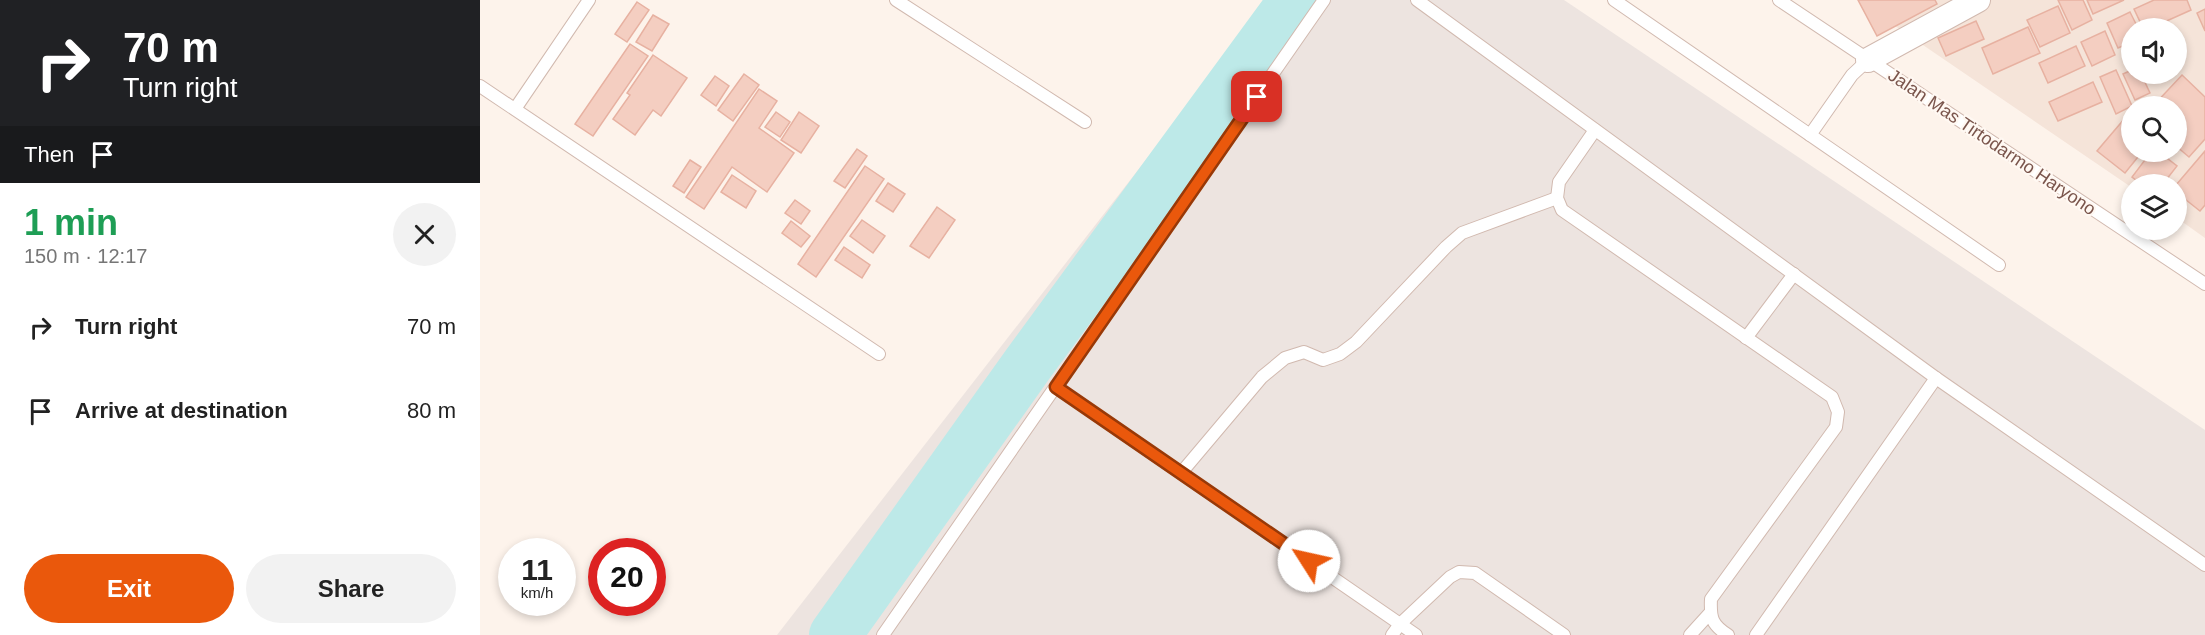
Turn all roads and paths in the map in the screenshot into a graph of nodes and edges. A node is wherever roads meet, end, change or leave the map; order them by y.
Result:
1 (589, 0) edge
2 (896, 0) edge
3 (1324, 0) edge
4 (1417, 0) edge
5 (1614, 0) edge
6 (1779, 0) edge
7 (1978, 0) edge
8 (1868, 60) junction
9 (480, 86) edge
10 (515, 109) junction
11 (1085, 123) dead end
12 (1595, 130) junction
13 (1810, 135) junction
14 (1557, 198) junction
15 (1999, 265) dead end
16 (1794, 274) junction
17 (2205, 284) edge
18 (1746, 338) junction
19 (879, 354) dead end
20 (1936, 378) junction
21 (1056, 387) junction
22 (1181, 473) junction
23 (2205, 565) edge
24 (1710, 613) junction
25 (1400, 624) junction
26 (883, 635) edge
27 (1392, 635) edge
28 (1416, 635) edge
29 (1564, 635) edge
30 (1690, 635) edge
31 (1728, 635) edge
32 (1756, 635) edge

1 - 10 lane
2 - 11 lane
3 - 21 lane
4 - 12 lane
5 - 13 lane
6 - 8 lane, Jalan Mas Tirtodarmo Haryono
7 - 8 street
8 - 13 lane
8 - 17 lane, Jalan Mas Tirtodarmo Haryono
9 - 10 lane
10 - 19 lane
12 - 14 lane
12 - 16 lane
13 - 15 lane
14 - 18 lane
14 - 22 lane
16 - 18 lane
16 - 20 lane
18 - 24 lane
20 - 23 lane
20 - 32 lane
21 - 22 lane
21 - 26 lane
22 - 25 lane
24 - 30 lane
24 - 31 lane
25 - 27 lane
25 - 28 lane
25 - 29 lane

